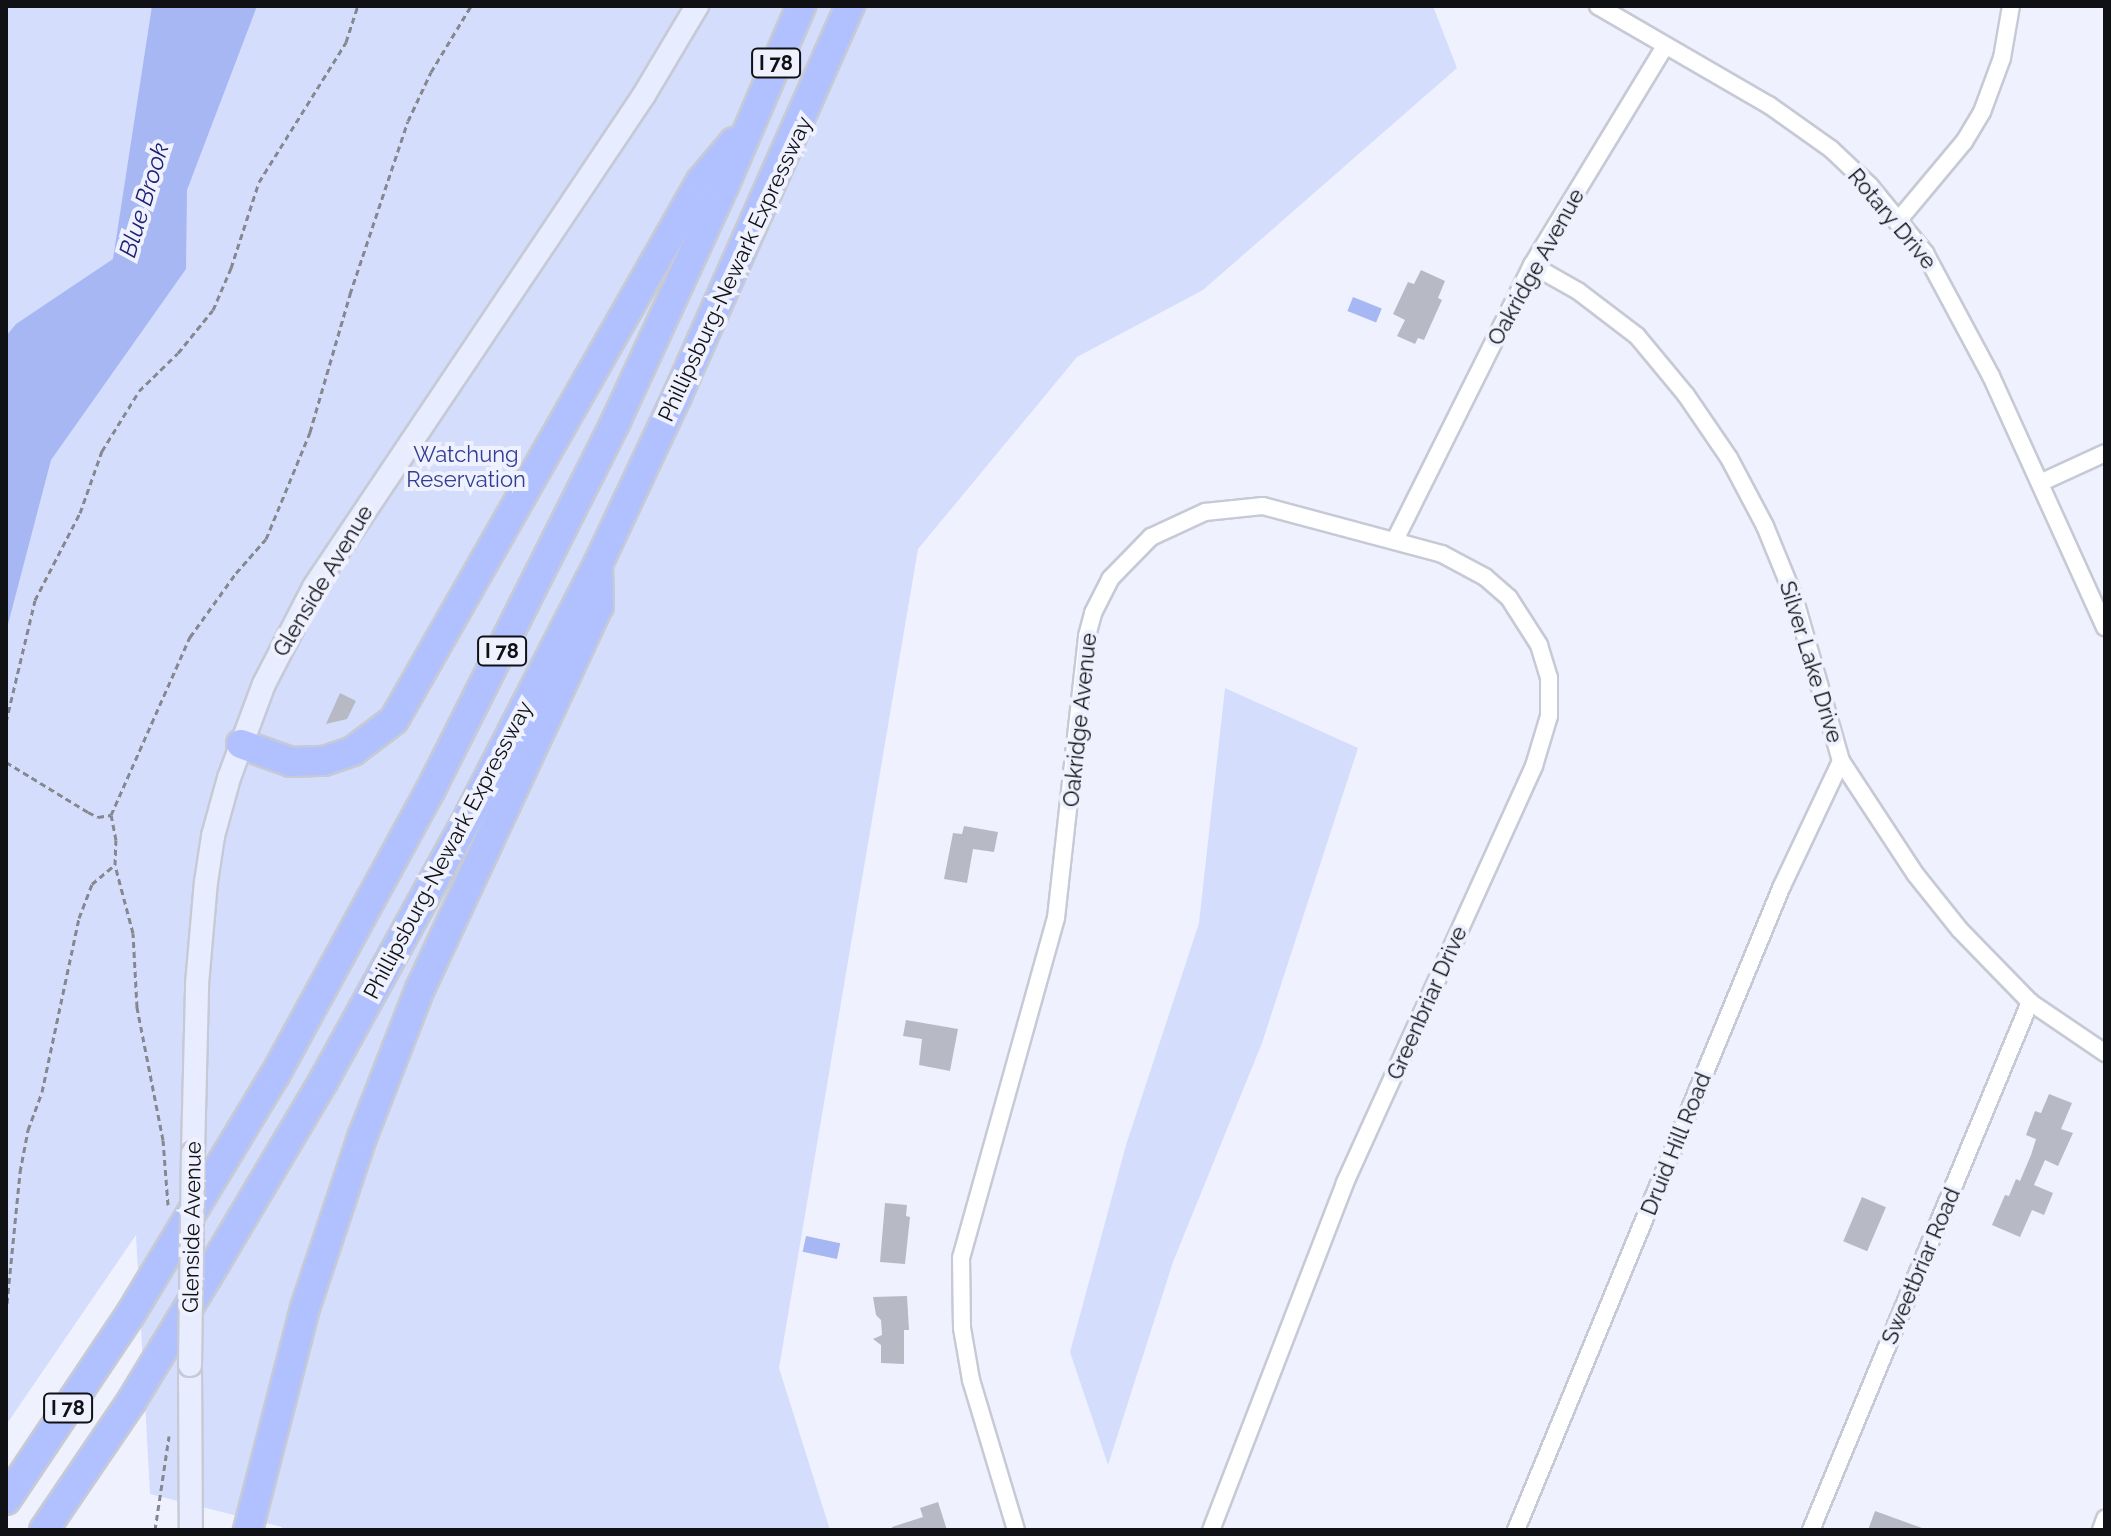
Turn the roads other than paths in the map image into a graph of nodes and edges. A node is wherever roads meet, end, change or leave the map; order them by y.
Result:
1 (697, 6) edge
2 (801, 6) edge
3 (850, 6) edge
4 (1598, 6) edge
5 (2011, 6) edge
6 (1665, 46) junction
7 (752, 120) junction
8 (1897, 222) junction
9 (1532, 265) junction
10 (2105, 453) edge
11 (2042, 482) junction
12 (1395, 540) junction
13 (598, 564) junction
14 (2105, 627) edge
15 (241, 744) junction
16 (1841, 761) junction
17 (2030, 1002) junction
18 (2105, 1053) edge
19 (6, 1500) edge
20 (2105, 1519) edge
21 (44, 1530) edge
22 (191, 1530) edge
23 (248, 1530) edge
24 (1016, 1530) edge
25 (1211, 1530) edge
26 (1516, 1530) edge
27 (1811, 1530) edge
28 (2101, 1530) edge

1 - 15 main road, Glenside Avenue
2 - 7 highway, Phillipsburg-Newark Expressway / I 78
3 - 13 highway, Phillipsburg-Newark Expressway / I 78
4 - 6 street, Rotary Drive
5 - 8 street
6 - 8 street, Rotary Drive
6 - 9 street, Oakridge Avenue
7 - 15 highway
7 - 19 highway, Phillipsburg-Newark Expressway / I 78
8 - 11 street, Rotary Drive
9 - 12 street, Oakridge Avenue
9 - 16 street, Silver Lake Drive
10 - 11 street
11 - 14 street, Rotary Drive
12 - 24 street, Oakridge Avenue
12 - 25 street, Greenbriar Drive
13 - 21 highway, Phillipsburg-Newark Expressway / I 78
13 - 23 highway
15 - 22 main road, Glenside Avenue, bridge
16 - 17 street, Silver Lake Drive
16 - 26 street, Druid Hill Road
17 - 18 street, Silver Lake Drive
17 - 27 street, Sweetbriar Road
20 - 28 street

